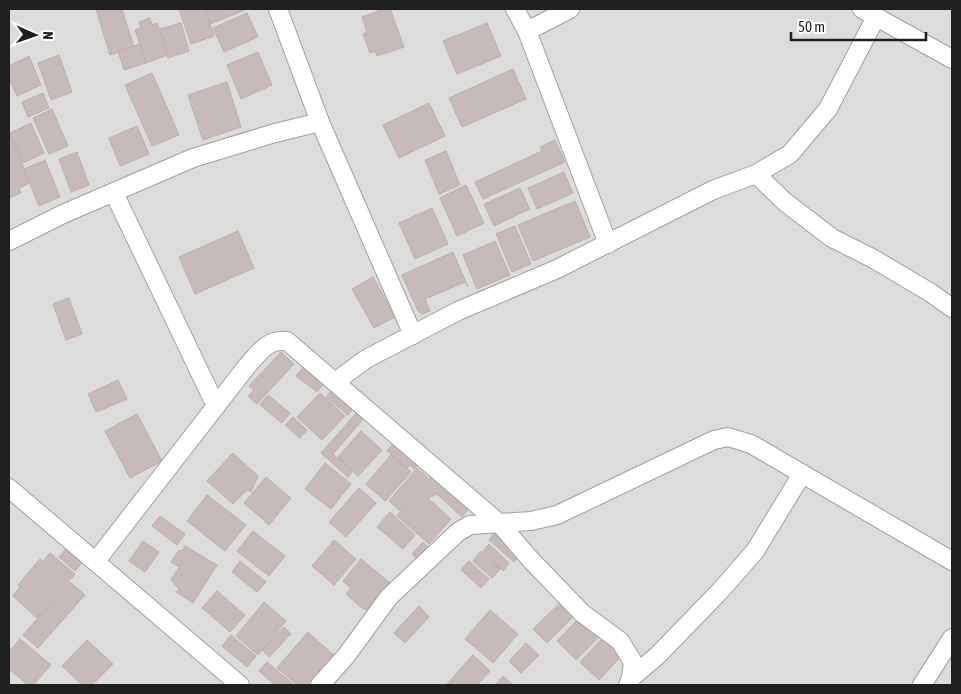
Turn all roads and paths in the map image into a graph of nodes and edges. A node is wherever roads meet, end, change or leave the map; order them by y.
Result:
1 (278, 9) edge
2 (515, 9) edge
3 (570, 9) edge
4 (869, 13) edge
5 (527, 31) junction
6 (952, 59) edge
7 (320, 122) junction
8 (756, 174) junction
9 (114, 193) junction
10 (9, 241) edge
11 (608, 244) junction
12 (952, 308) edge
13 (413, 335) junction
14 (336, 382) junction
15 (216, 406) junction
16 (802, 474) junction
17 (9, 488) edge
18 (500, 524) junction
19 (96, 561) junction
20 (952, 561) edge
21 (952, 638) edge
22 (630, 682) edge
23 (240, 685) edge
24 (320, 685) edge
25 (922, 685) edge

1 - 7 street
2 - 5 street
3 - 5 street
4 - 6 street
4 - 8 street
5 - 11 street
7 - 9 street
7 - 13 street
8 - 11 street
8 - 12 street
9 - 10 street
9 - 15 street
11 - 13 street
13 - 14 street
14 - 15 street
14 - 18 street
15 - 19 street
16 - 18 street
16 - 20 street
16 - 22 street
17 - 19 street
18 - 22 street
18 - 24 street
19 - 23 street
21 - 25 street

